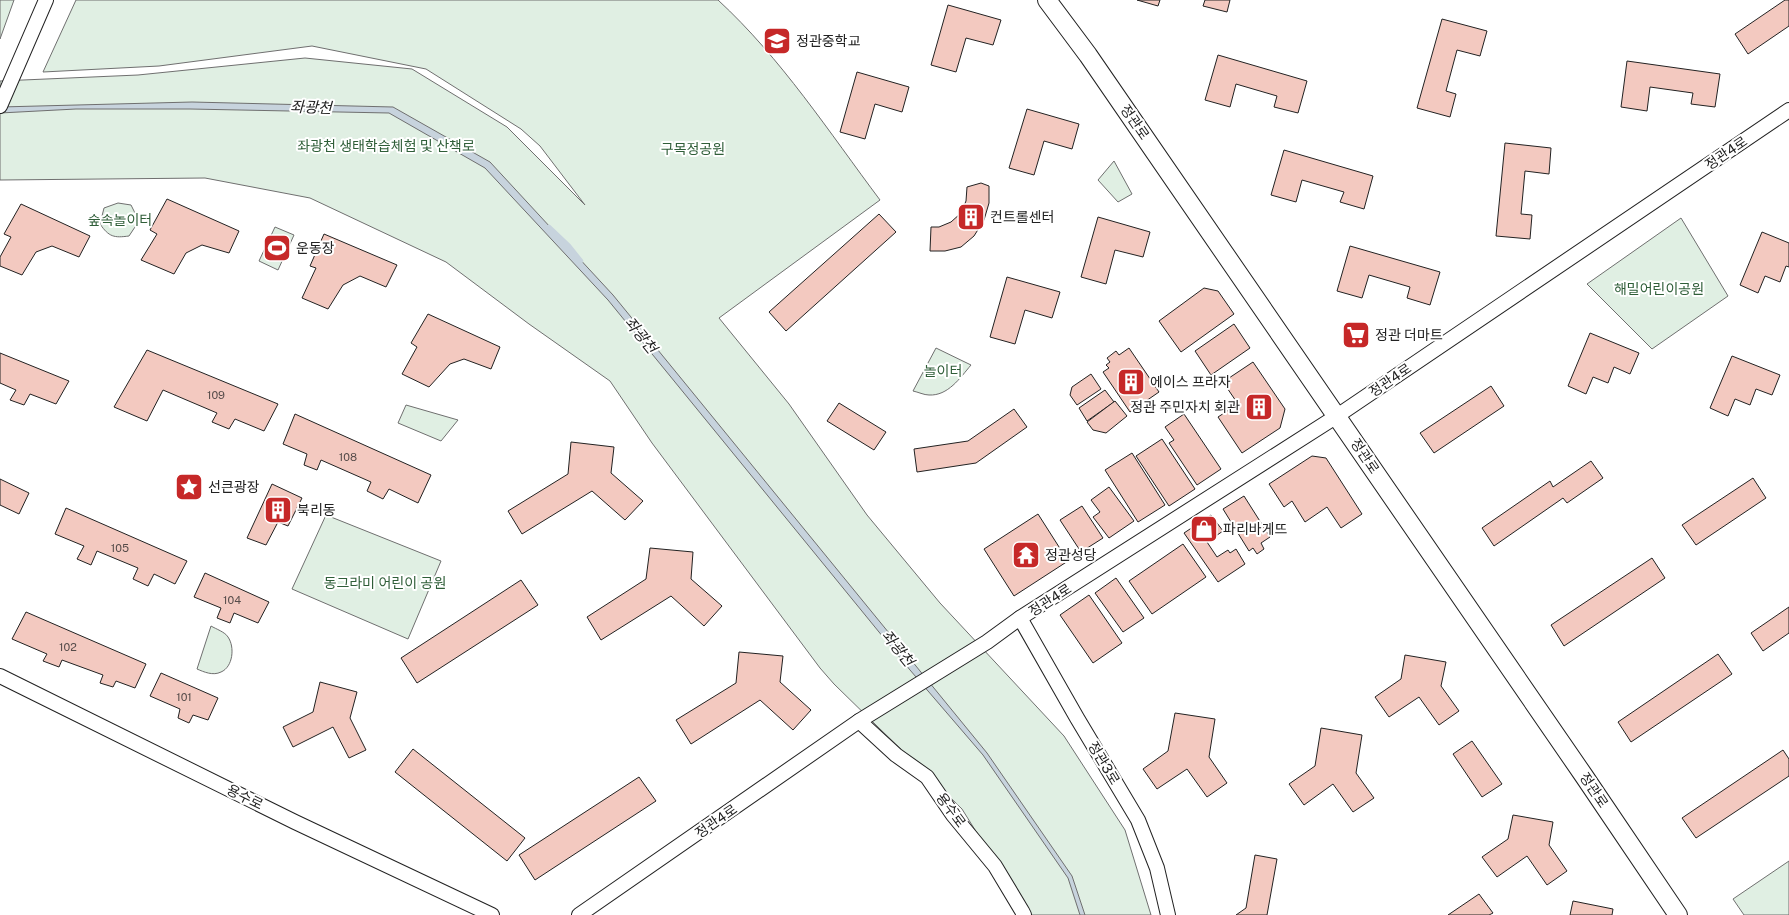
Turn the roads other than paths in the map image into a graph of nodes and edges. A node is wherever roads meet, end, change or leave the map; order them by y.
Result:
1 (46, 0) edge
2 (1047, 0) edge
3 (0, 106) edge
4 (1789, 110) edge
5 (1338, 416) junction
6 (1020, 618) junction
7 (0, 676) edge
8 (859, 721) junction
9 (492, 915) edge
10 (579, 915) edge
11 (1024, 915) edge
12 (1168, 915) edge
13 (1678, 915) edge

1 - 3 street
2 - 5 street, 정관로
4 - 5 street, 정관4로
5 - 6 street, 정관4로
5 - 13 street, 정관로
6 - 8 street, 정관4로
6 - 12 street, 정관3로
7 - 9 street, 용수로
8 - 10 street, 정관4로
8 - 11 street, 용수로

